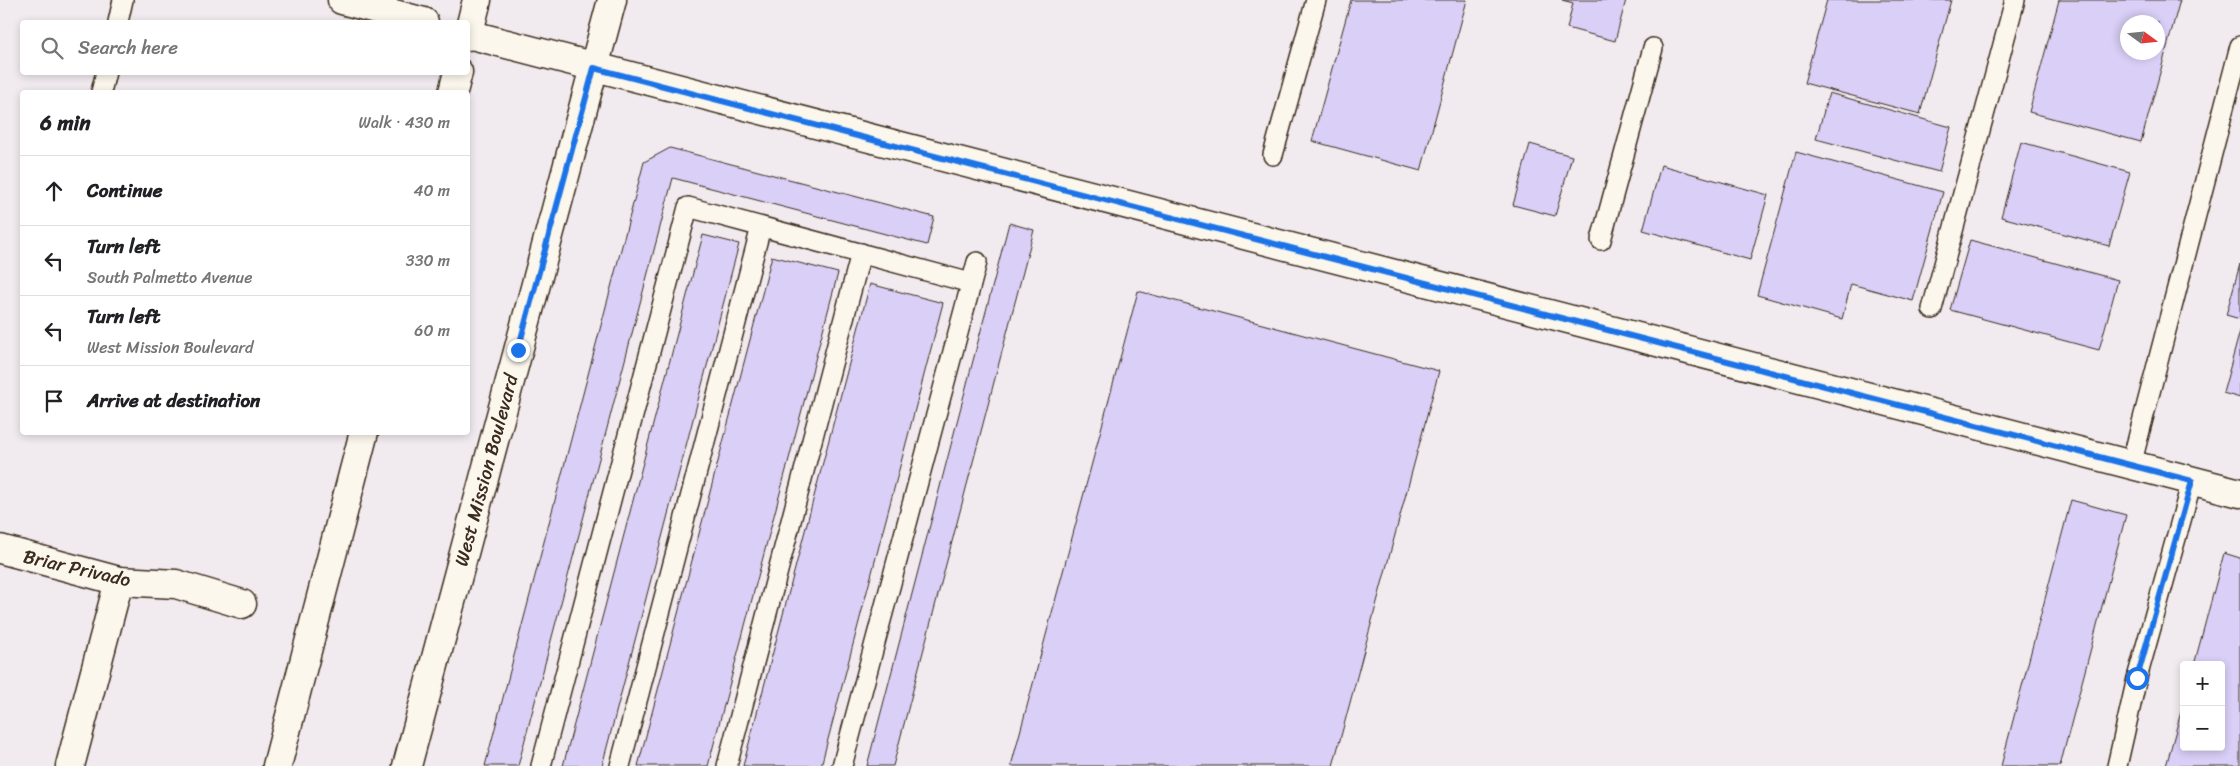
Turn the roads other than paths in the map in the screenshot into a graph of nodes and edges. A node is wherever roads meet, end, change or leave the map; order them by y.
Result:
1 (124, 0) edge
2 (342, 0) edge
3 (477, 0) edge
4 (612, 0) edge
5 (2015, 0) edge
6 (1313, 1) edge
7 (119, 20) edge
8 (417, 20) edge
9 (470, 27) edge
10 (470, 36) edge
11 (2240, 46) edge
12 (1652, 48) dead end
13 (594, 68) junction
14 (105, 75) edge
15 (457, 75) edge
16 (102, 90) edge
17 (454, 90) edge
18 (1274, 155) dead end
19 (760, 226) junction
20 (1600, 240) dead end
21 (860, 253) junction
22 (977, 262) dead end
23 (971, 283) junction
24 (1932, 309) dead end
25 (363, 435) edge
26 (2131, 465) junction
27 (2192, 481) junction
28 (2240, 493) edge
29 (0, 549) edge
30 (119, 581) junction
31 (242, 604) dead end
32 (70, 766) edge
33 (276, 766) edge
34 (408, 766) edge
35 (541, 766) edge
36 (620, 766) edge
37 (726, 766) edge
38 (842, 766) edge
39 (2117, 766) edge

1 - 7 lane
2 - 8 street
3 - 9 street
4 - 13 street, West Mission Boulevard
5 - 24 lane
6 - 18 lane
10 - 13 street
11 - 26 lane
12 - 20 lane
13 - 26 street
13 - 34 street, West Mission Boulevard
14 - 16 lane
15 - 17 street
19 - 21 lane
19 - 35 lane
19 - 36 lane
21 - 23 lane
21 - 37 lane
22 - 23 lane
23 - 38 lane
25 - 33 street
26 - 27 street
27 - 28 street
27 - 39 lane
29 - 30 street, Briar Privado
30 - 31 street, Briar Privado
30 - 32 street

